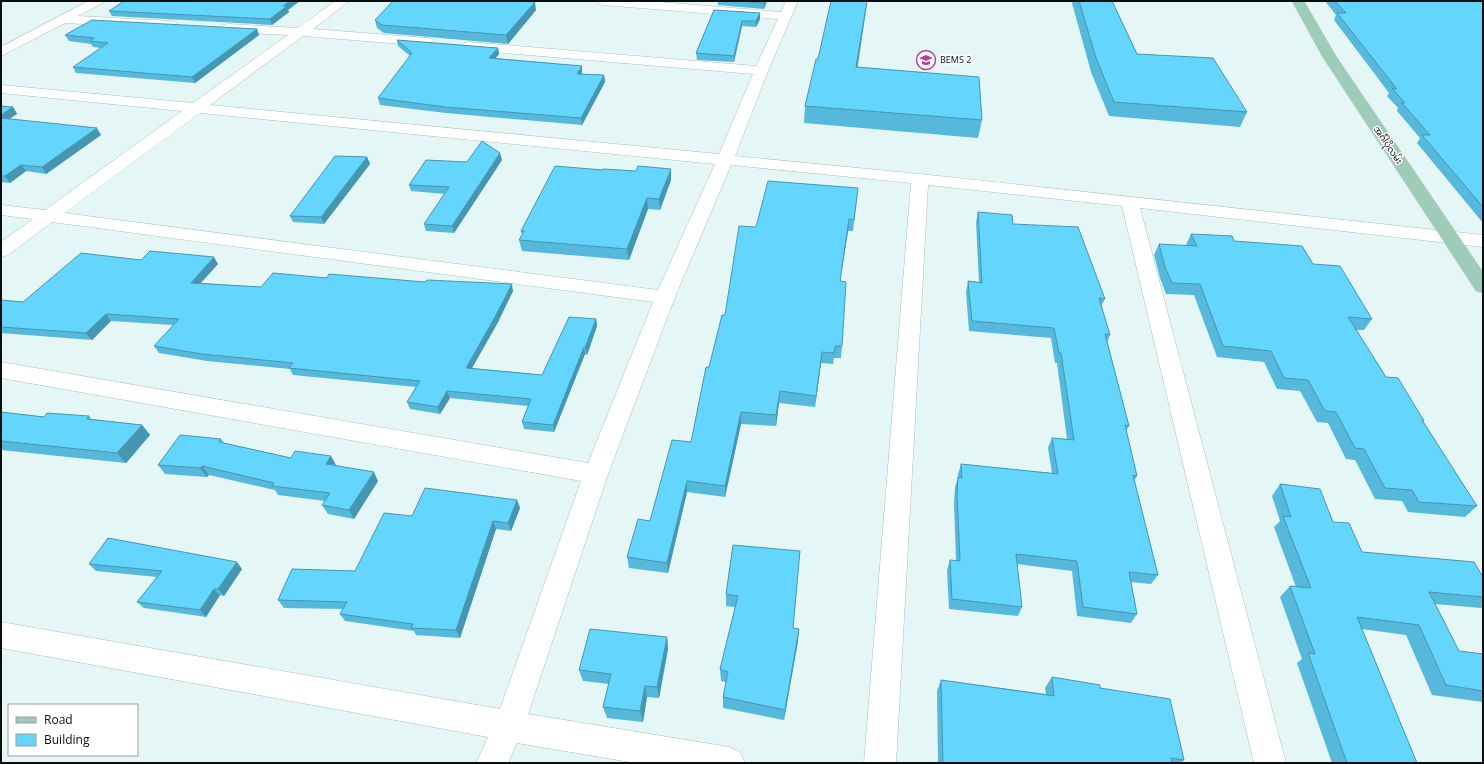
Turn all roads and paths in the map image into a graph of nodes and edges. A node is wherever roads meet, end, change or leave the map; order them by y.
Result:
1 (97, 1) edge
2 (343, 1) edge
3 (603, 1) edge
4 (1298, 1) edge
5 (789, 8) edge
6 (64, 19) junction
7 (182, 25) edge
8 (213, 27) edge
9 (299, 32) junction
10 (442, 44) edge
11 (458, 45) edge
12 (1, 52) edge
13 (761, 71) junction
14 (1, 89) edge
15 (196, 108) junction
16 (725, 160) junction
17 (920, 179) junction
18 (1130, 202) junction
19 (1, 210) edge
20 (48, 215) junction
21 (1451, 237) junction
22 (1483, 241) edge
23 (1, 251) edge
24 (1483, 287) edge
25 (665, 296) junction
26 (1, 370) edge
27 (596, 474) junction
28 (1, 635) edge
29 (509, 726) junction
30 (492, 763) edge
31 (729, 763) edge
32 (880, 763) edge
33 (1270, 763) edge

1 - 6 street
2 - 9 street
3 - 5 street
4 - 21 main road, အင်္ဂါပိုလမ်း
5 - 13 street
6 - 7 street
6 - 12 street
8 - 9 street
9 - 10 street
9 - 15 street
11 - 13 street
13 - 16 street
14 - 15 street
15 - 16 street
15 - 20 street
16 - 17 street
16 - 25 street
17 - 18 street
17 - 32 street
18 - 21 street
18 - 33 street
19 - 20 street
20 - 23 street
20 - 25 street
21 - 22 street
21 - 24 main road, အင်္ဂါပိုလမ်း
25 - 27 street
26 - 27 street
27 - 29 street
28 - 29 street
29 - 30 street
29 - 31 street

